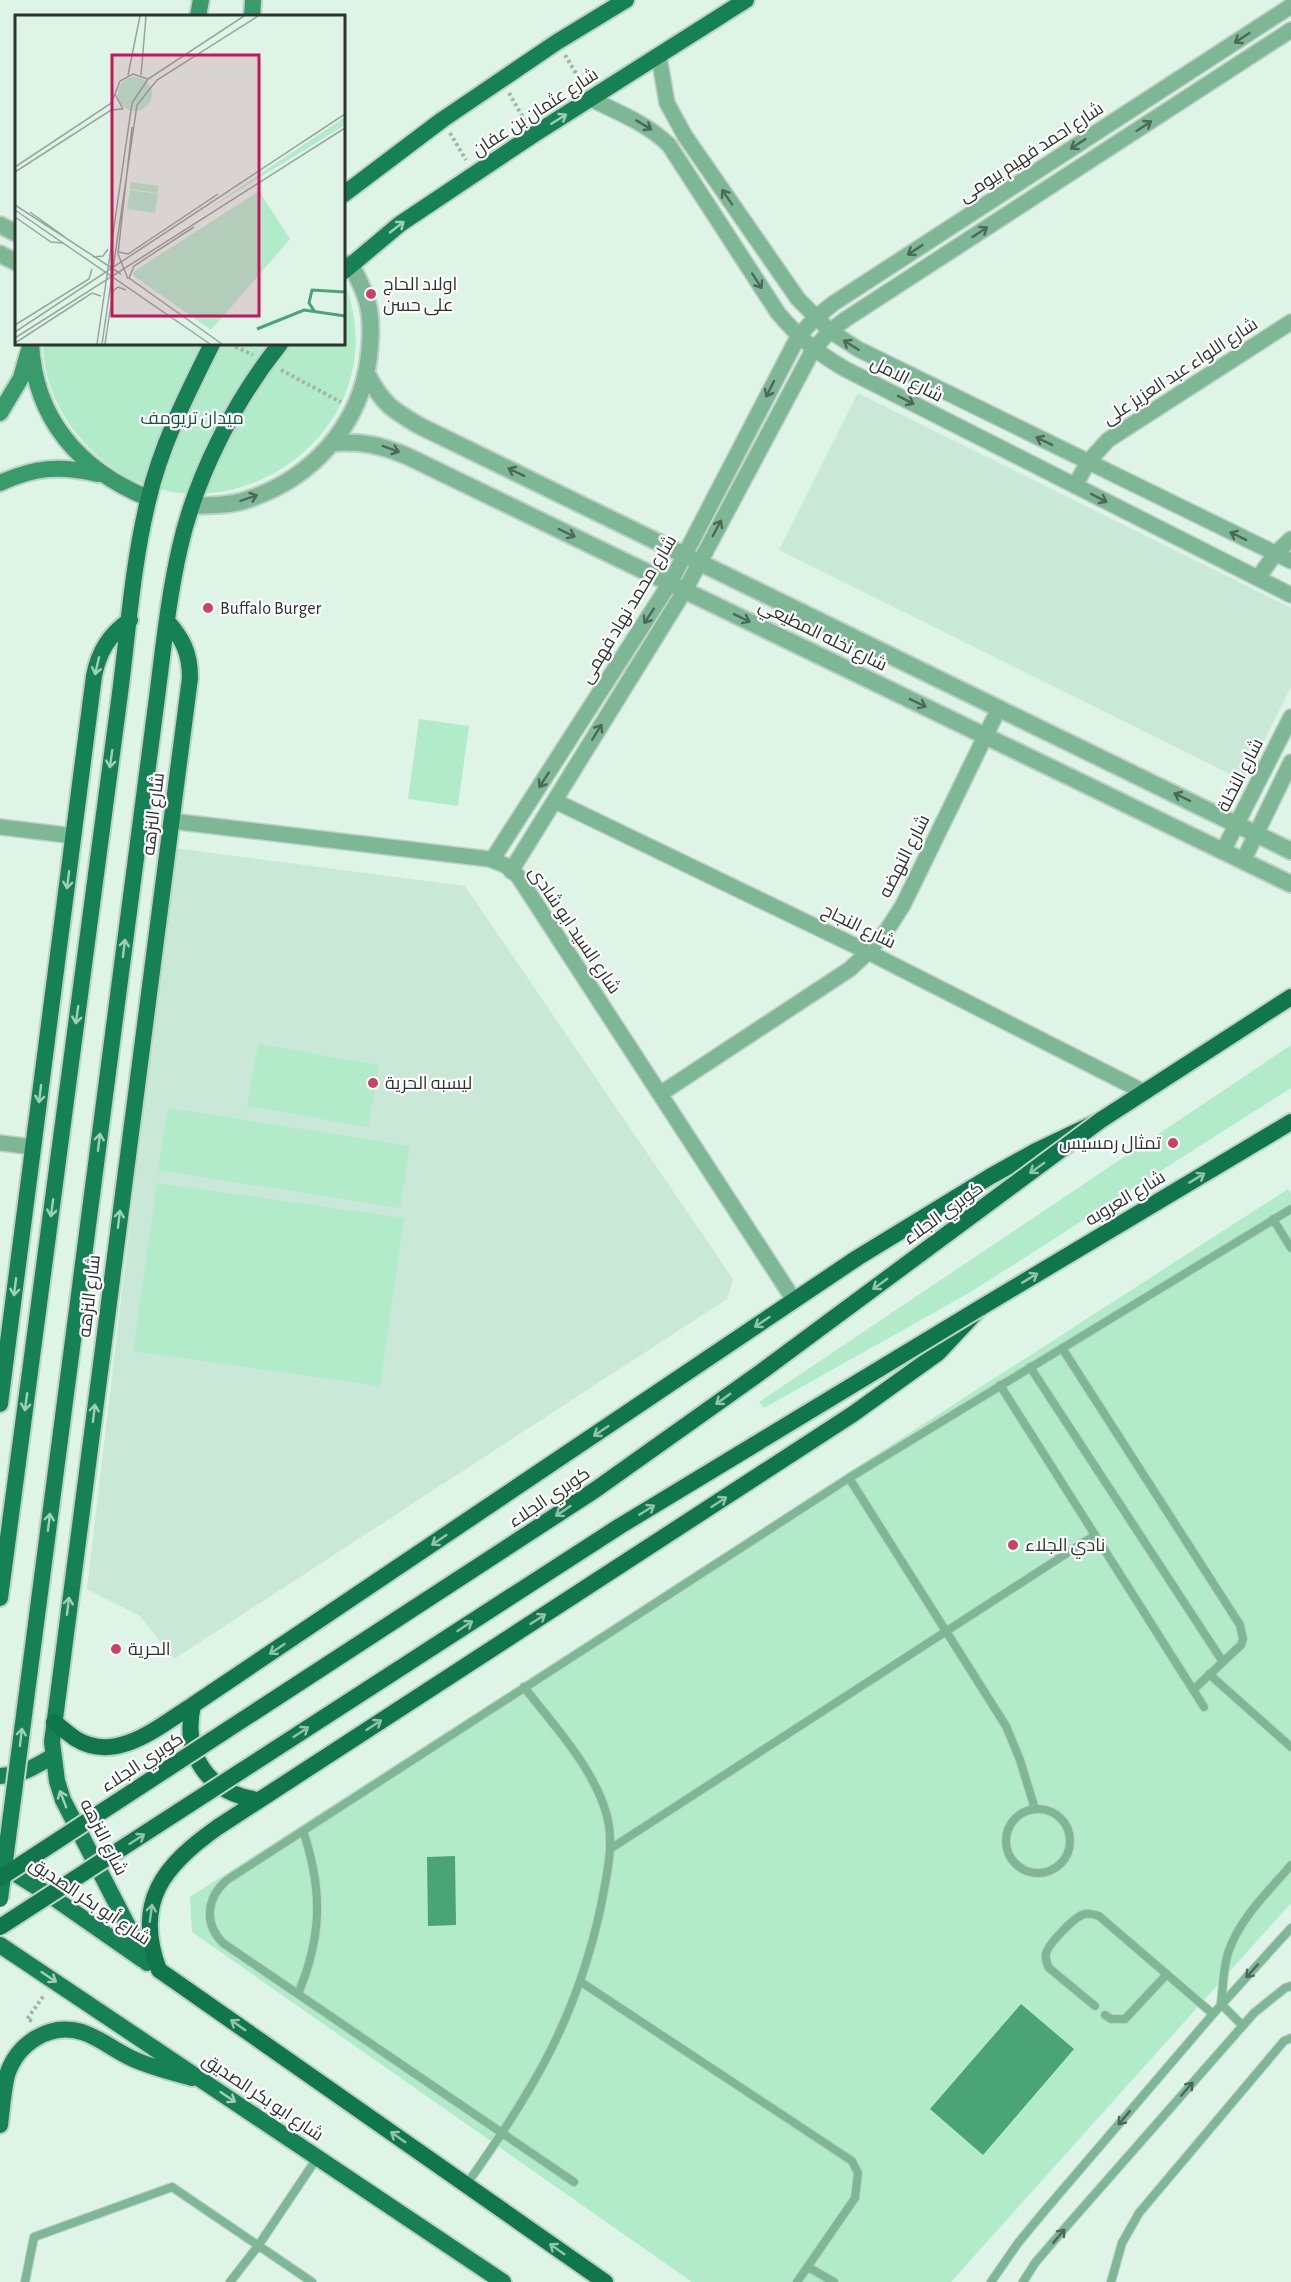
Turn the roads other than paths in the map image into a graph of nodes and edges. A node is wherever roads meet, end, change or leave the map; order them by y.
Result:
1 (201, 0) edge
2 (253, 0) edge
3 (626, 0) edge
4 (746, 0) edge
5 (1291, 6) edge
6 (198, 15) edge
7 (252, 15) edge
8 (1291, 30) edge
9 (658, 57) junction
10 (591, 99) junction
11 (345, 193) edge
12 (0, 225) edge
13 (15, 232) edge
14 (0, 254) edge
15 (15, 262) edge
16 (347, 267) edge
17 (815, 318) junction
18 (1291, 322) edge
19 (830, 331) junction
20 (798, 337) junction
21 (31, 345) edge
22 (212, 345) edge
23 (279, 345) edge
24 (813, 350) junction
25 (367, 374) junction
26 (0, 413) edge
27 (333, 443) junction
28 (1088, 462) junction
29 (102, 475) junction
30 (0, 483) edge
31 (1075, 486) junction
32 (148, 498) junction
33 (192, 506) junction
34 (1291, 539) edge
35 (1275, 554) junction
36 (693, 558) junction
37 (1291, 561) edge
38 (1258, 578) junction
39 (678, 586) junction
40 (1291, 595) edge
41 (129, 620) junction
42 (167, 621) junction
43 (999, 708) junction
44 (1291, 717) edge
45 (985, 736) junction
46 (1291, 762) edge
47 (555, 801) junction
48 (171, 821) junction
49 (1236, 824) junction
50 (0, 826) edge
51 (1256, 834) junction
52 (74, 836) junction
53 (1223, 851) junction
54 (1291, 851) edge
55 (492, 860) junction
56 (1243, 861) junction
57 (511, 871) junction
58 (1291, 884) edge
59 (868, 952) junction
60 (1291, 996) edge
61 (1144, 1092) junction
62 (660, 1094) junction
63 (1101, 1120) junction
64 (1291, 1122) edge
65 (0, 1143) edge
66 (33, 1147) junction
67 (1291, 1209) edge
68 (1273, 1219) junction
69 (1291, 1248) edge
70 (794, 1300) junction
71 (980, 1308) junction
72 (1062, 1348) junction
73 (1030, 1367) junction
74 (1000, 1385) junction
75 (0, 1404) edge
76 (849, 1479) junction
77 (1095, 1535) junction
78 (0, 1598) edge
79 (945, 1631) junction
80 (1223, 1662) junction
81 (1209, 1674) junction
82 (524, 1687) junction
83 (1193, 1690) junction
84 (193, 1706) junction
85 (1204, 1707) dead end
86 (54, 1722) junction
87 (1291, 1747) edge
88 (53, 1756) junction
89 (0, 1776) edge
90 (258, 1800) junction
91 (1035, 1809) junction
92 (303, 1832) junction
93 (610, 1849) junction
94 (0, 1864) edge
95 (1291, 1866) edge
96 (0, 1878) edge
97 (0, 1899) edge
98 (0, 1928) edge
99 (1290, 1931) edge
100 (0, 1945) edge
101 (153, 1966) junction
102 (1167, 1974) junction
103 (581, 1982) junction
104 (1291, 1986) edge
105 (298, 1994) junction
106 (1221, 2004) junction
107 (1095, 2006) dead end
108 (1213, 2014) junction
109 (1105, 2015) dead end
110 (1243, 2026) junction
111 (1291, 2038) edge
112 (205, 2081) junction
113 (0, 2125) edge
114 (503, 2134) junction
115 (318, 2157) junction
116 (574, 2182) dead end
117 (466, 2185) junction
118 (258, 2246) junction
119 (808, 2266) junction
120 (25, 2282) edge
121 (230, 2282) edge
122 (312, 2282) edge
123 (503, 2282) edge
124 (605, 2282) edge
125 (797, 2282) edge
126 (834, 2282) edge
127 (991, 2282) edge
128 (1023, 2282) edge
129 (1111, 2282) edge

1 - 6 main road
2 - 7 main road
3 - 11 main road
4 - 9 main road, شارع عثمان بن عفان
5 -> 17 street, شارع احمد فهيم بيومى
19 -> 8 street
9 - 10 main road, شارع عثمان بن عفان
17 -> 9 street, شارع الامل
16 -> 10 main road, شارع عثمان بن عفان
10 -> 20 street, شارع الامل
12 - 13 street
14 - 15 street
16 - 25 street
17 - 19 street, شارع الامل
17 - 20 street, شارع احمد فهيم بيومى
18 - 28 street, شارع اللواء عبد العزيز على
19 - 24 street
28 -> 19 street, شارع الامل
20 - 24 street, شارع الامل
20 -> 36 street, شارع محمد نهاد فهمى
21 - 26 main road
21 - 29 main road
22 - 32 main road
23 - 33 main road
24 -> 31 street, شارع الامل
36 -> 24 street, شارع محمد نهاد فهمى
25 - 27 street
36 -> 25 street, شارع نخله المطيعي
33 -> 27 street
27 -> 39 street, شارع نخله المطيعي
28 - 31 street, شارع اللواء عبد العزيز على
35 -> 28 street, شارع الامل
29 - 30 main road
29 - 32 main road
31 -> 38 street, شارع الامل
32 - 41 main road
33 - 42 main road
34 - 35 street
35 - 37 street, شارع الامل
35 - 38 street
36 - 39 street, شارع محمد نهاد فهمى
36 - 43 street, شارع نخله المطيعي
38 - 40 street, شارع الامل
39 -> 45 street, شارع نخله المطيعي
47 -> 39 street, شارع محمد نهاد فهمى
39 -> 55 street, شارع محمد نهاد فهمى
41 -> 52 main road
41 -> 78 main road
42 - 48 main road, شارع النزهه
97 -> 42 main road, bridge
43 - 45 street, شارع النهضه
49 -> 43 street, شارع نخله المطيعي
44 - 49 street, شارع النخلة
45 - 53 street, شارع نخله المطيعي
45 - 59 street, شارع النهضه
46 - 51 street
47 - 57 street, شارع محمد نهاد فهمى
47 - 59 street, شارع النجاح
48 - 55 street, شارع السيد ابو شادى
86 -> 48 main road, شارع النزهه
49 - 51 street, شارع نخله المطيعي
49 - 53 street, شارع النخلة
50 - 52 street
51 - 54 street, شارع نخله المطيعي
51 - 56 street
52 -> 66 main road
53 - 56 street, شارع نخله المطيعي
55 - 57 street, شارع السيد ابو شادى
56 - 58 street, شارع نخله المطيعي
57 - 62 street, شارع السيد ابو شادى
59 - 61 street, شارع النجاح
59 - 62 street, شارع النهضه
60 - 61 highway
61 - 63 highway
62 - 70 street, شارع السيد ابو شادى
63 - 70 highway
63 -> 96 highway, كوبري الجلاء, bridge
71 -> 64 highway, شارع العروبه
65 - 66 street
66 -> 75 main road
67 - 68 lane
68 - 69 lane
68 - 72 lane
70 -> 84 highway
90 -> 71 highway
98 -> 71 highway, bridge
72 - 73 lane
72 - 80 lane
73 - 74 lane
73 - 80 lane
74 - 76 lane
74 - 77 lane
76 - 79 lane
76 - 82 lane
77 - 79 lane
77 - 83 lane
79 - 91 lane
79 - 93 lane
80 - 81 lane
81 - 83 lane
81 - 87 lane
82 - 92 lane
82 - 93 lane
83 - 85 lane
84 - 86 highway
84 - 90 highway
86 - 88 main road, شارع النزهه
88 - 89 main road
101 -> 88 main road, شارع النزهه
101 -> 90 highway
91 - 91 lane
92 - 105 lane
92 - 105 lane
93 - 103 lane
94 - 101 main road, شارع أبو بكر الصديق
95 - 106 lane
99 -> 106 lane
100 -> 112 main road, شارع ابو بكر الصديق
117 -> 101 highway
102 - 107 lane
102 - 108 lane
102 - 109 lane
103 - 114 lane
103 - 119 lane
104 - 110 lane
105 - 114 lane
106 - 108 lane
106 - 110 lane
108 -> 127 lane
128 -> 110 lane
111 - 129 lane
112 - 113 main road
112 -> 115 main road, شارع ابو بكر الصديق
114 - 116 lane
114 - 117 lane
115 - 118 lane
115 - 123 main road, شارع ابو بكر الصديق
124 -> 117 highway
118 - 120 lane
118 - 121 lane
118 - 122 lane
119 - 125 lane
119 - 126 lane

